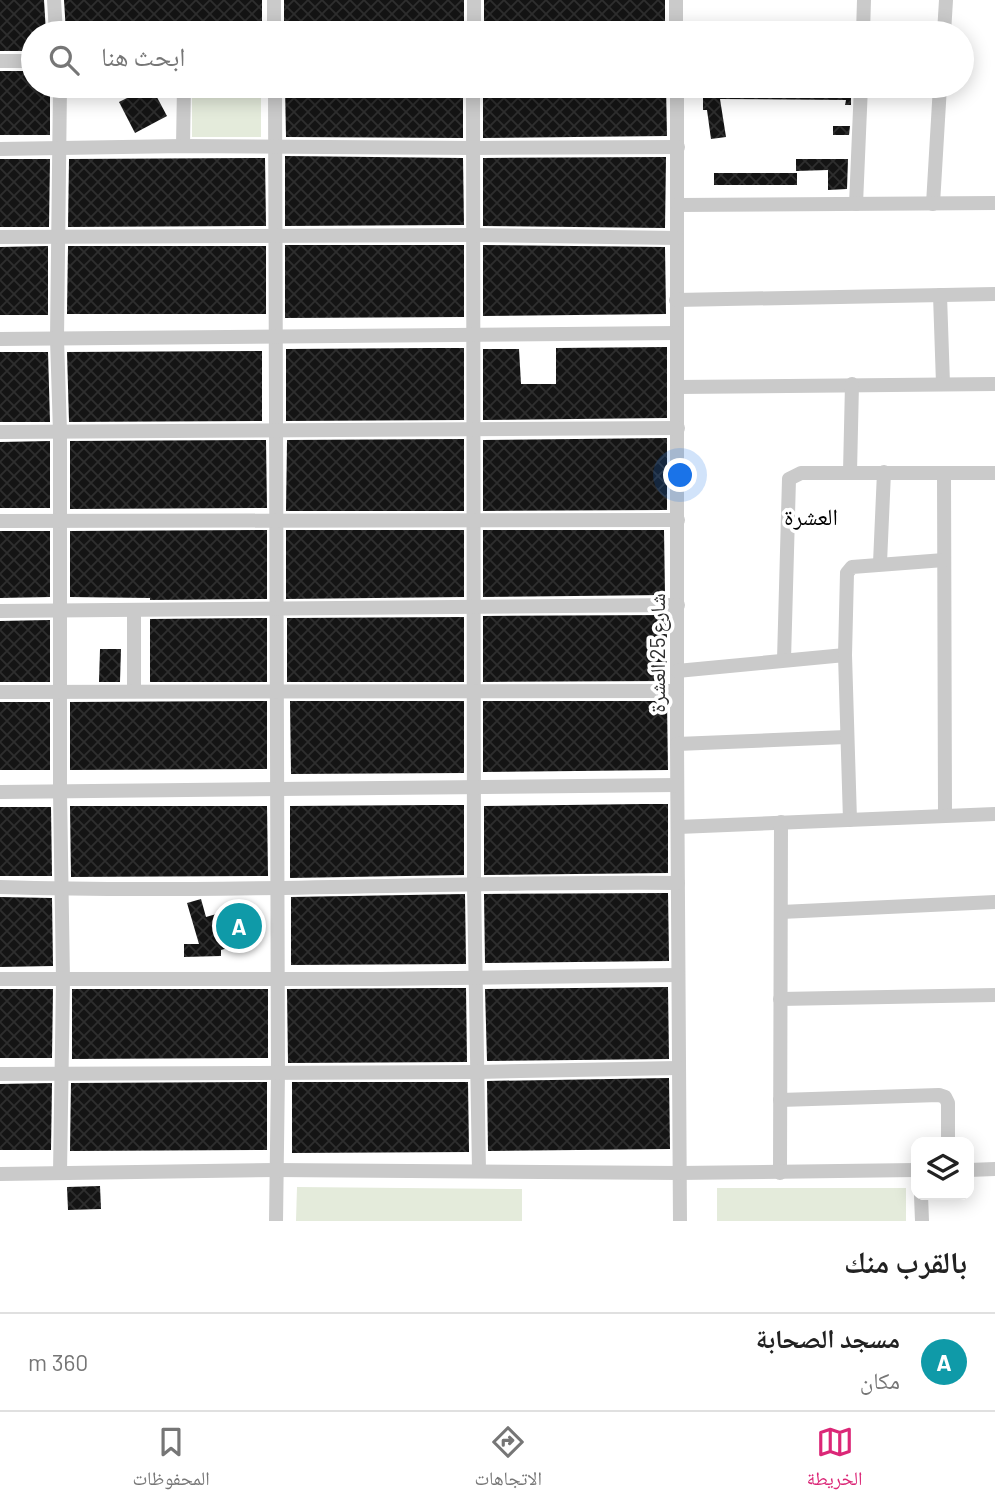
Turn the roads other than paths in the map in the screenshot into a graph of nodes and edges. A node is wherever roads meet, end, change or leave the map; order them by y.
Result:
1 (54, 0) edge
2 (274, 0) edge
3 (474, 0) edge
4 (676, 0) edge
5 (864, 0) edge
6 (946, 0) edge
7 (55, 21) edge
8 (274, 21) edge
9 (474, 21) edge
10 (676, 21) edge
11 (863, 21) edge
12 (945, 21) edge
13 (0, 61) edge
14 (21, 61) edge
15 (60, 98) edge
16 (184, 98) edge
17 (275, 98) edge
18 (473, 98) edge
19 (677, 98) edge
20 (860, 98) edge
21 (939, 98) edge
22 (183, 146) junction
23 (275, 147) junction
24 (678, 147) junction
25 (472, 148) junction
26 (0, 149) edge
27 (59, 149) junction
28 (995, 203) edge
29 (856, 204) junction
30 (933, 204) junction
31 (678, 205) junction
32 (474, 235) junction
33 (275, 236) junction
34 (0, 237) edge
35 (59, 237) junction
36 (677, 238) junction
37 (995, 294) edge
38 (940, 295) junction
39 (676, 300) junction
40 (677, 333) junction
41 (276, 335) junction
42 (474, 335) junction
43 (0, 339) edge
44 (57, 339) junction
45 (852, 384) junction
46 (943, 384) junction
47 (995, 384) edge
48 (678, 387) junction
49 (678, 428) junction
50 (276, 430) junction
51 (473, 430) junction
52 (0, 432) edge
53 (60, 432) junction
54 (850, 472) junction
55 (884, 472) junction
56 (944, 473) junction
57 (995, 473) edge
58 (473, 519) junction
59 (276, 520) junction
60 (678, 520) junction
61 (0, 521) edge
62 (61, 522) junction
63 (944, 560) junction
64 (880, 563) junction
65 (678, 605) junction
66 (277, 607) junction
67 (473, 608) junction
68 (134, 610) junction
69 (0, 611) edge
70 (61, 611) junction
71 (845, 655) junction
72 (784, 660) junction
73 (677, 671) junction
74 (61, 691) junction
75 (134, 691) junction
76 (677, 691) junction
77 (0, 692) edge
78 (276, 693) junction
79 (474, 693) junction
80 (846, 737) junction
81 (677, 744) junction
82 (677, 785) junction
83 (474, 788) junction
84 (277, 790) junction
85 (0, 792) edge
86 (60, 792) junction
87 (995, 814) edge
88 (945, 815) junction
89 (850, 820) junction
90 (781, 822) junction
91 (678, 827) junction
92 (678, 883) junction
93 (474, 885) junction
94 (0, 887) edge
95 (277, 887) junction
96 (61, 889) junction
97 (995, 902) edge
98 (781, 912) junction
99 (678, 975) junction
100 (278, 978) junction
101 (0, 979) edge
102 (63, 979) junction
103 (475, 979) junction
104 (995, 995) edge
105 (780, 999) junction
106 (678, 1068) junction
107 (278, 1072) junction
108 (476, 1072) junction
109 (0, 1074) edge
110 (61, 1074) junction
111 (780, 1100) junction
112 (948, 1137) edge
113 (995, 1169) edge
114 (275, 1170) junction
115 (479, 1170) junction
116 (911, 1170) edge
117 (974, 1170) edge
118 (780, 1172) junction
119 (60, 1173) junction
120 (679, 1173) junction
121 (0, 1174) edge
122 (921, 1200) edge
123 (275, 1221) edge
124 (680, 1221) edge
125 (922, 1221) edge

1 - 7 street
2 - 8 street
3 - 9 street
4 - 10 street
5 - 11 street
6 - 12 street
13 - 14 street
15 - 27 street
16 - 22 street
17 - 23 street
18 - 25 street
19 - 24 street, شارع 25 العشرة
20 - 29 street
21 - 30 street
22 - 23 street
22 - 27 street
23 - 25 street
23 - 33 street
24 - 25 street
24 - 31 street, شارع 25 العشرة
25 - 32 street
26 - 27 street
27 - 35 street
28 - 30 street
29 - 30 street
29 - 31 street
31 - 36 street, شارع 25 العشرة
32 - 33 street
32 - 36 street
32 - 42 street
33 - 35 street
33 - 41 street
34 - 35 street
35 - 44 street
36 - 39 street, شارع 25 العشرة
37 - 38 street
38 - 39 street
38 - 46 street
39 - 40 street, شارع 25 العشرة
40 - 42 street
40 - 48 street, شارع 25 العشرة
41 - 42 street
41 - 44 street
41 - 50 street
42 - 51 street
43 - 44 street
44 - 53 street
45 - 46 street
45 - 48 street
45 - 54 street
46 - 47 street
48 - 49 street, شارع 25 العشرة
49 - 51 street
49 - 60 street, شارع 25 العشرة
50 - 51 street
50 - 53 street
50 - 59 street
51 - 58 street
52 - 53 street
53 - 62 street
54 - 55 street
54 - 72 street
55 - 56 street
55 - 64 street
56 - 57 street
56 - 63 street
58 - 59 street
58 - 60 street
58 - 67 street
59 - 62 street
59 - 66 street
60 - 65 street, شارع 25 العشرة
61 - 62 street
62 - 70 street
63 - 64 street
63 - 88 street
64 - 71 street
65 - 67 street
65 - 73 street, شارع 25 العشرة
66 - 67 street
66 - 68 street
66 - 78 street
67 - 79 street
68 - 70 street
68 - 75 street
69 - 70 street
70 - 74 street
71 - 72 street
71 - 80 street
72 - 73 street
73 - 76 street, شارع 25 العشرة
74 - 75 street
74 - 77 street
74 - 86 street
75 - 78 street
76 - 79 street
76 - 81 street, شارع 25 العشرة
78 - 79 street
78 - 84 street
79 - 83 street
80 - 81 street
80 - 89 street
81 - 82 street, شارع 25 العشرة
82 - 83 street
82 - 91 street, شارع 25 العشرة
83 - 84 street
83 - 93 street
84 - 86 street
84 - 95 street
85 - 86 street
86 - 96 street
87 - 88 street
88 - 89 street
89 - 90 street
90 - 91 street
90 - 98 street
91 - 92 street, شارع 25 العشرة
92 - 93 street
92 - 99 street, شارع 25 العشرة
93 - 95 street
93 - 103 street
94 - 96 street
95 - 96 street
95 - 100 street
96 - 102 street
97 - 98 street
98 - 105 street
99 - 103 street
99 - 106 street, شارع 25 العشرة
100 - 102 street
100 - 103 street
100 - 107 street
101 - 102 street
102 - 110 street
103 - 108 street
104 - 105 street
105 - 111 street
106 - 108 street
106 - 120 street, شارع 25 العشرة
107 - 108 street
107 - 110 street
107 - 114 street
108 - 115 street
109 - 110 street
110 - 119 street
111 - 112 street
111 - 118 street
113 - 117 street
114 - 115 street
114 - 119 street
114 - 123 street
115 - 120 street
116 - 118 street
118 - 120 street
119 - 121 street
120 - 124 street, شارع 25 العشرة
122 - 125 street

